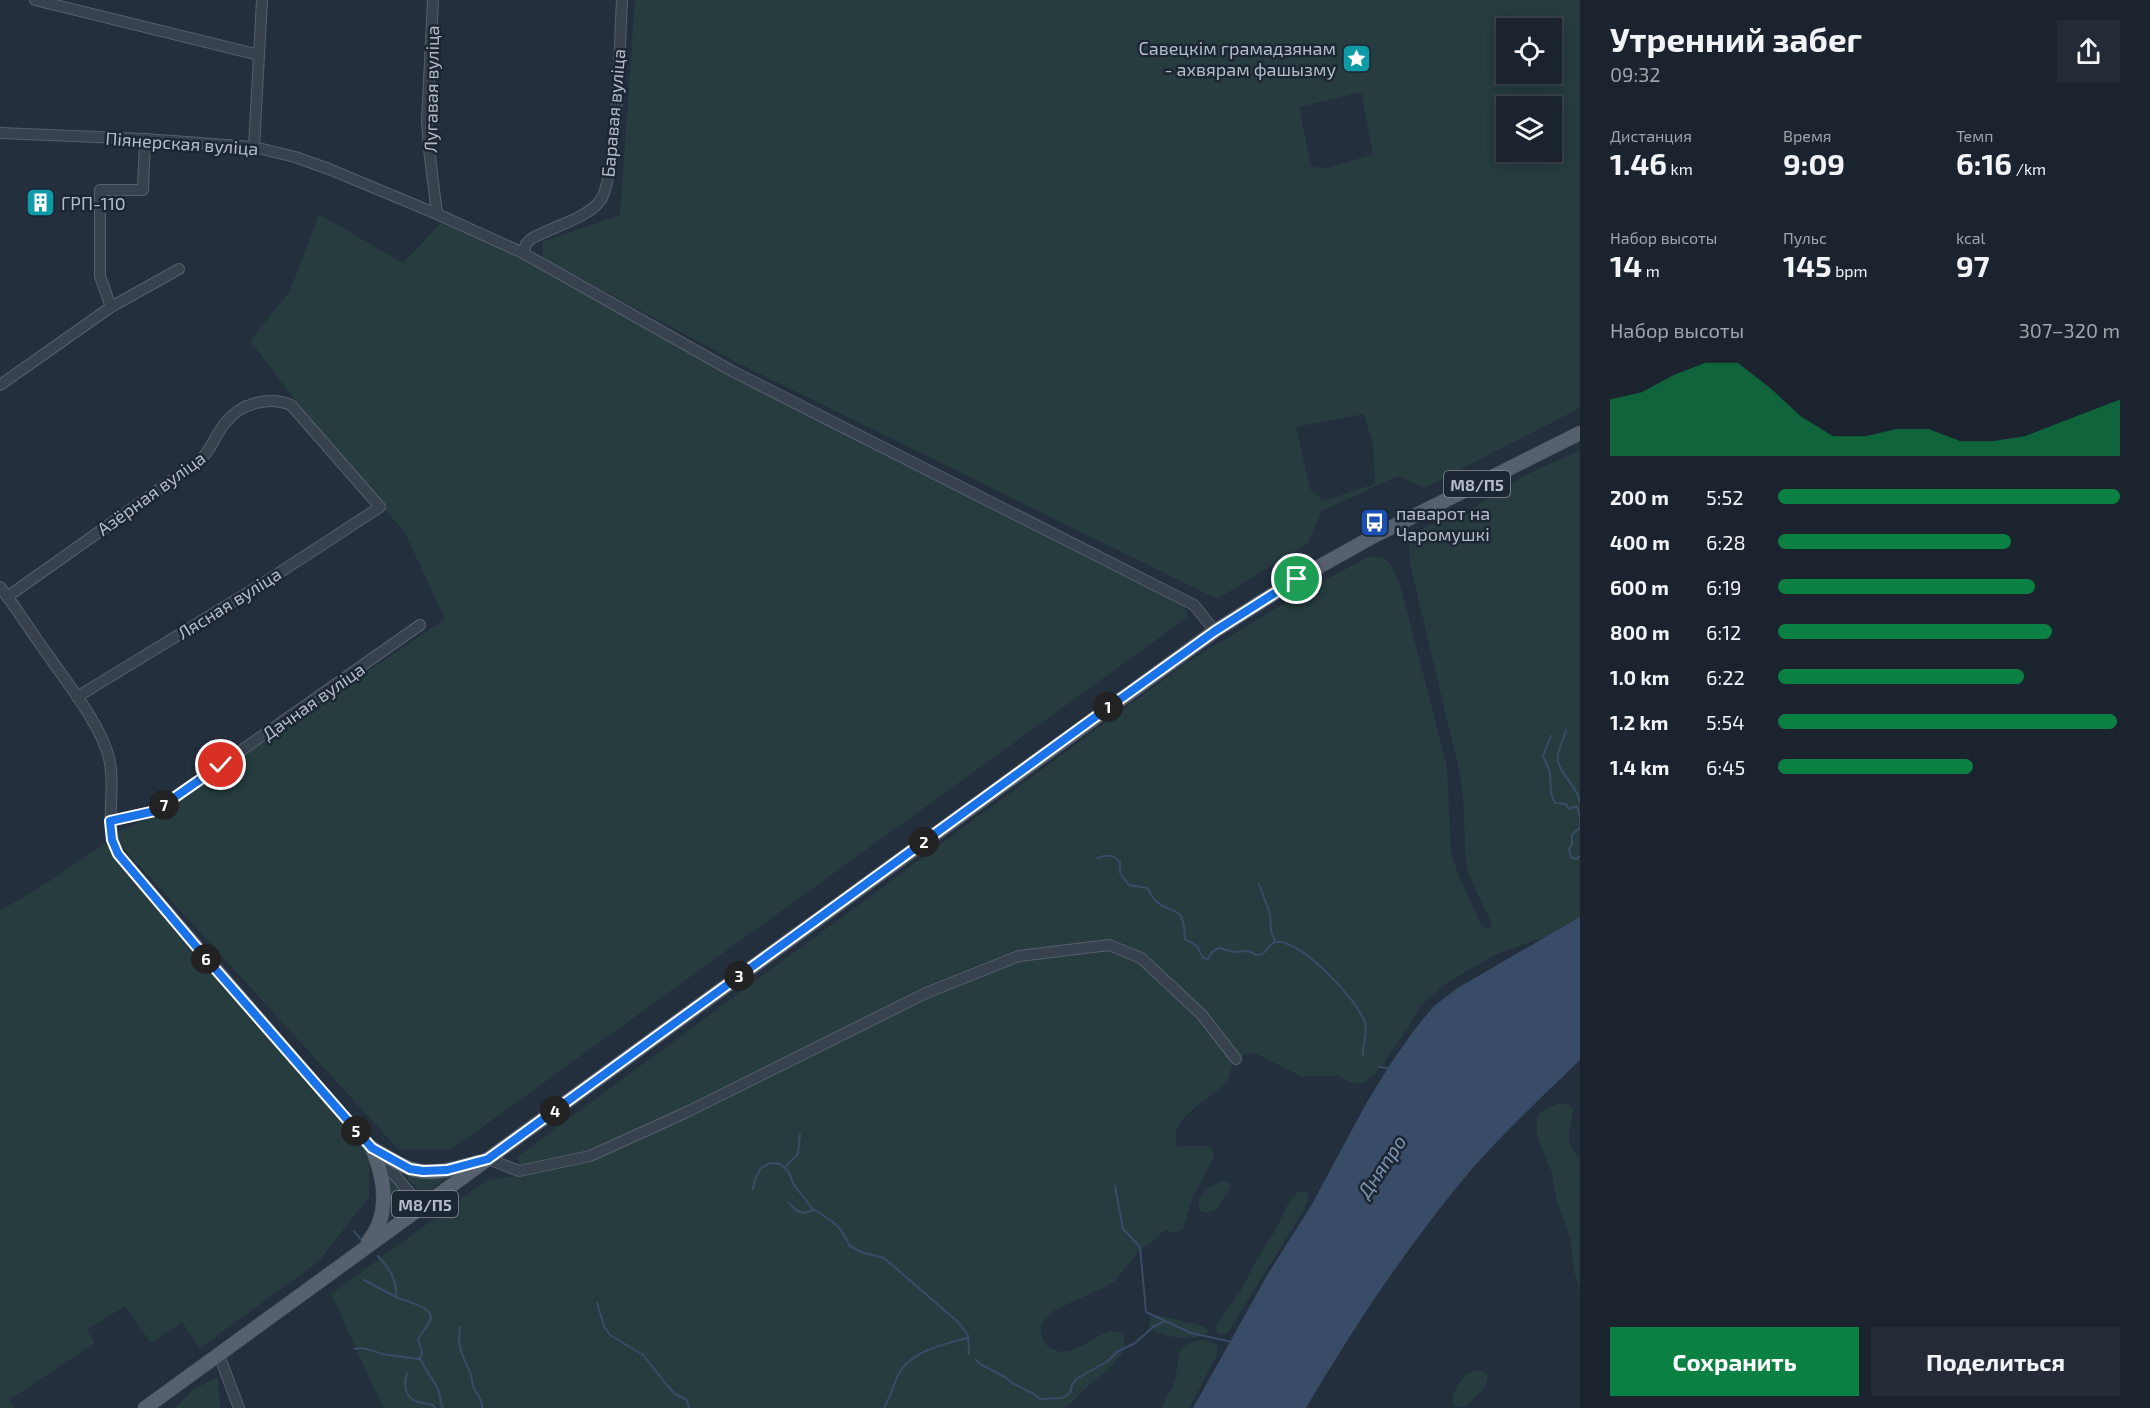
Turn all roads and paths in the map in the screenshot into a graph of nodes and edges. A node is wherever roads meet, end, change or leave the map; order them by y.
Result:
1 (35, 0) edge
2 (262, 0) edge
3 (433, 0) edge
4 (622, 0) edge
5 (259, 55) junction
6 (0, 133) edge
7 (145, 139) junction
8 (254, 147) junction
9 (436, 214) junction
10 (523, 253) junction
11 (179, 269) dead end
12 (111, 307) junction
13 (0, 385) edge
14 (291, 405) joint
15 (1580, 433) edge
16 (0, 587) edge
17 (7, 597) junction
18 (420, 625) dead end
19 (1215, 631) junction
20 (77, 697) junction
21 (110, 821) junction
22 (1236, 1059) dead end
23 (372, 1148) junction
24 (488, 1159) junction
25 (422, 1207) junction
26 (362, 1250) junction
27 (219, 1355) junction
28 (145, 1408) edge
29 (239, 1408) edge

1 - 5 street
2 - 5 street
3 - 9 street, Лугавая вуліца
4 - 10 street, Баравая вуліца
5 - 8 street
6 - 7 street, Піянерская вуліца
7 - 8 street, Піянерская вуліца
7 - 12 street
8 - 9 street, Піянерская вуліца
9 - 10 street, Піянерская вуліца
10 - 19 street, Піянерская вуліца
11 - 12 street
12 - 13 street
14 - 17 street, Азёрная вуліца
14 - 20 street, Лясная вуліца
15 - 19 main road, М8/П5
16 - 17 street
17 - 20 street
18 - 21 street, Дачная вуліца
19 - 24 main road, М8/П5
20 - 21 street
21 - 23 street
22 - 24 street
23 - 24 main road
23 - 25 street
23 - 26 main road
24 - 25 main road, М8/П5
25 - 26 main road, М8/П5
26 - 27 main road, М8/П5
27 - 28 main road, М8/П5
27 - 29 street

